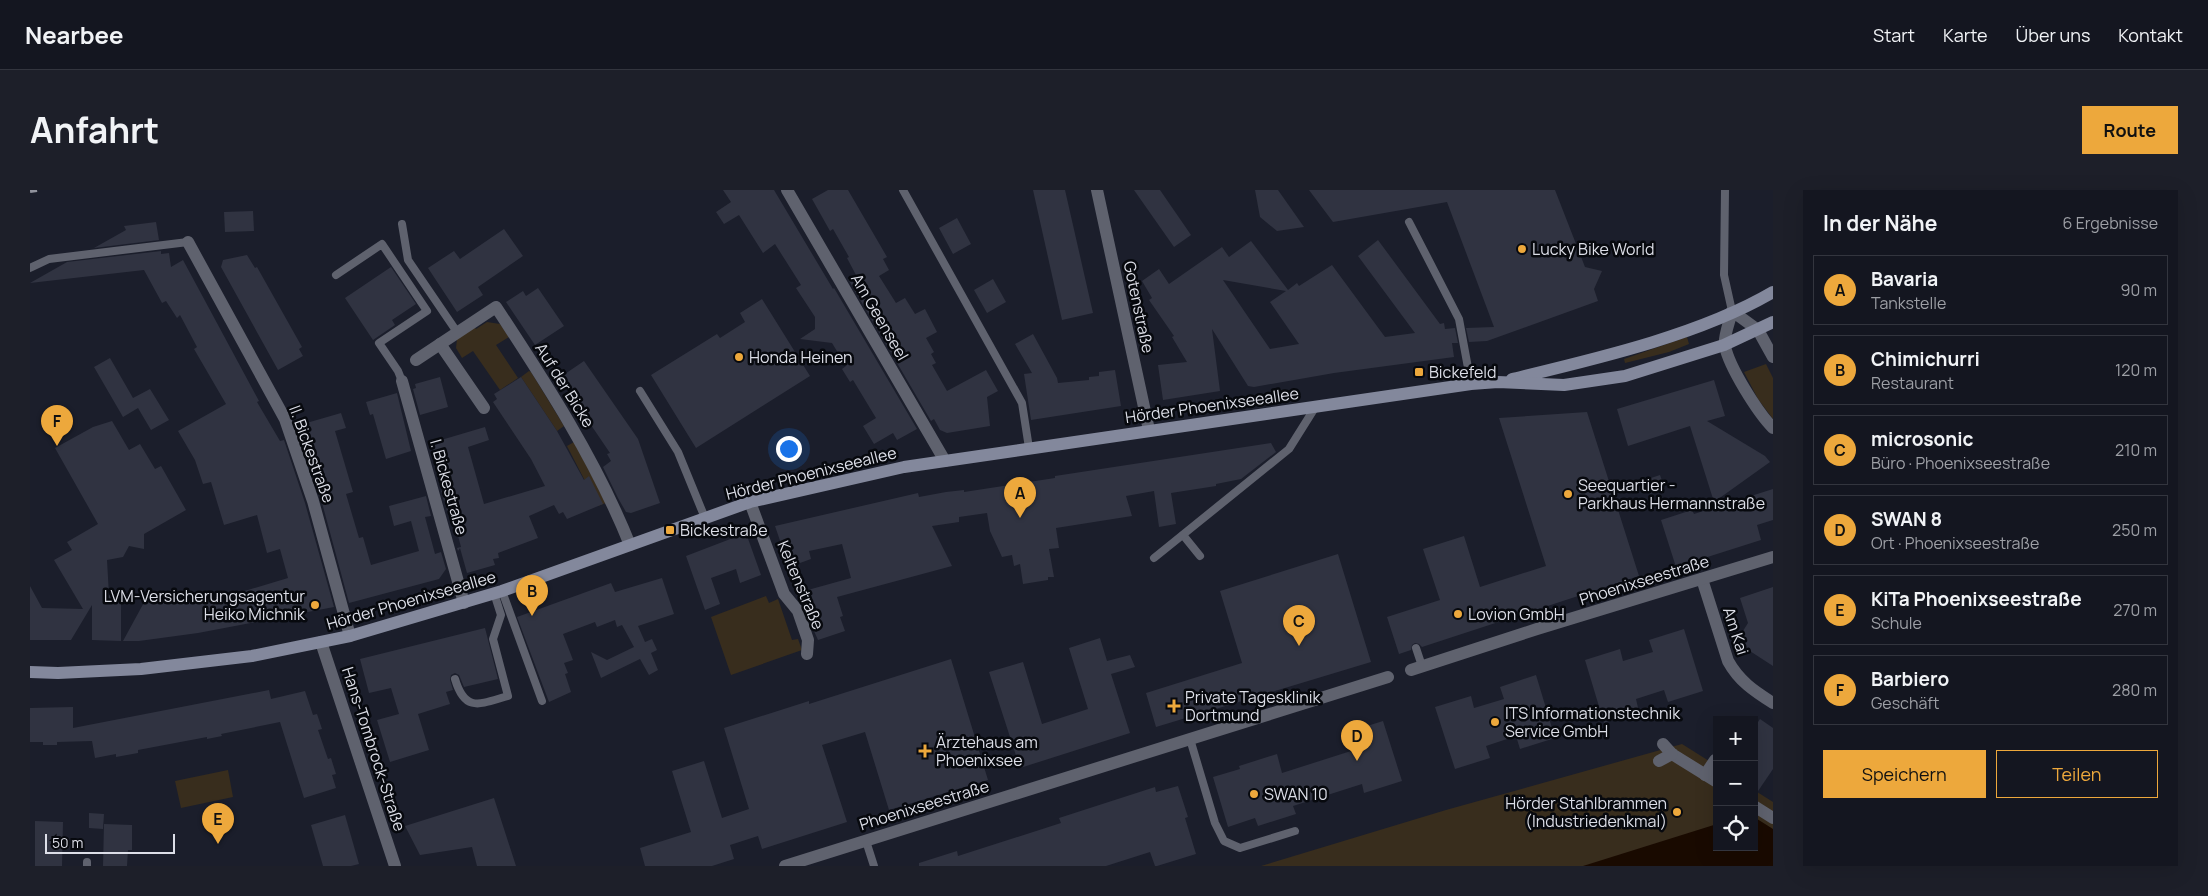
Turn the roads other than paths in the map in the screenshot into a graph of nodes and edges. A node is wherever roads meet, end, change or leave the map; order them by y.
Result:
1 (787, 190) edge
2 (903, 190) edge
3 (1097, 190) edge
4 (1725, 190) edge
5 (1410, 222) dead end
6 (402, 224) dead end
7 (188, 242) joint
8 (30, 268) edge
9 (336, 275) dead end
10 (1773, 292) edge
11 (1732, 312) junction
12 (1773, 322) edge
13 (1758, 330) junction
14 (457, 332) junction
15 (440, 344) junction
16 (1724, 345) junction
17 (1773, 357) edge
18 (416, 360) dead end
19 (402, 380) joint
20 (1498, 382) junction
21 (1471, 384) junction
22 (640, 391) dead end
23 (1316, 406) junction
24 (484, 408) dead end
25 (1773, 428) edge
26 (1149, 430) junction
27 (1029, 448) junction
28 (944, 461) junction
29 (750, 502) junction
30 (705, 518) junction
31 (1183, 535) junction
32 (630, 545) junction
33 (1200, 556) dead end
34 (1773, 557) edge
35 (1154, 558) dead end
36 (1702, 579) junction
37 (498, 592) junction
38 (464, 603) junction
39 (350, 636) junction
40 (322, 642) junction
41 (1416, 648) dead end
42 (807, 654) dead end
43 (1416, 668) joint
44 (30, 672) edge
45 (1388, 677) dead end
46 (455, 678) dead end
47 (542, 701) dead end
48 (1773, 704) edge
49 (1190, 739) junction
50 (1663, 744) dead end
51 (1672, 754) junction
52 (1659, 760) dead end
53 (1714, 761) edge
54 (1705, 775) junction
55 (1713, 780) edge
56 (1758, 803) edge
57 (1772, 814) edge
58 (1295, 831) dead end
59 (866, 841) junction
60 (395, 866) edge
61 (785, 866) edge
62 (874, 866) edge

1 - 28 street, Am Geenseel
2 - 27 lane
3 - 26 street, Gotenstraße
4 - 11 lane
5 - 21 lane
6 - 14 lane
7 - 8 lane
7 - 39 street, II. Bickestraße
9 - 19 lane
10 - 11 main road, Hörder Phoenixseeallee
11 - 13 street
11 - 16 street
11 - 20 main road, Hörder Phoenixseeallee
12 - 13 main road, Hörder Phoenixseeallee
13 - 16 main road, Hörder Phoenixseeallee
13 - 17 street
14 - 15 street, Auf der Bicke
14 - 32 street, Auf der Bicke
15 - 18 street, Auf der Bicke
15 - 24 street
16 - 20 main road, Hörder Phoenixseeallee
16 - 25 street
19 - 38 street, I. Bickestraße
20 - 21 main road, Hörder Phoenixseeallee
21 - 23 main road, Hörder Phoenixseeallee
22 - 30 lane
23 - 26 main road, Hörder Phoenixseeallee
23 - 31 lane
26 - 27 main road, Hörder Phoenixseeallee
27 - 28 main road, Hörder Phoenixseeallee
28 - 29 main road, Hörder Phoenixseeallee
29 - 30 main road, Hörder Phoenixseeallee
29 - 42 street, Keltenstraße
30 - 32 main road, Hörder Phoenixseeallee
31 - 33 lane
31 - 35 lane
32 - 37 main road, Hörder Phoenixseeallee
34 - 36 street, Phoenixseestraße
36 - 43 street, Phoenixseestraße
36 - 48 street, Am Kai
37 - 38 main road, Hörder Phoenixseeallee
37 - 46 lane
37 - 47 lane
38 - 39 main road, Hörder Phoenixseeallee
39 - 40 main road, Hörder Phoenixseeallee
40 - 44 main road, Hörder Phoenixseeallee
40 - 60 street, Hans-Tombrock-Straße
41 - 43 lane
45 - 49 street, Phoenixseestraße
49 - 58 lane
49 - 59 street, Phoenixseestraße
50 - 51 street
51 - 52 street
51 - 54 street
53 - 54 street
54 - 55 street
56 - 57 street
59 - 61 street, Phoenixseestraße
59 - 62 lane

